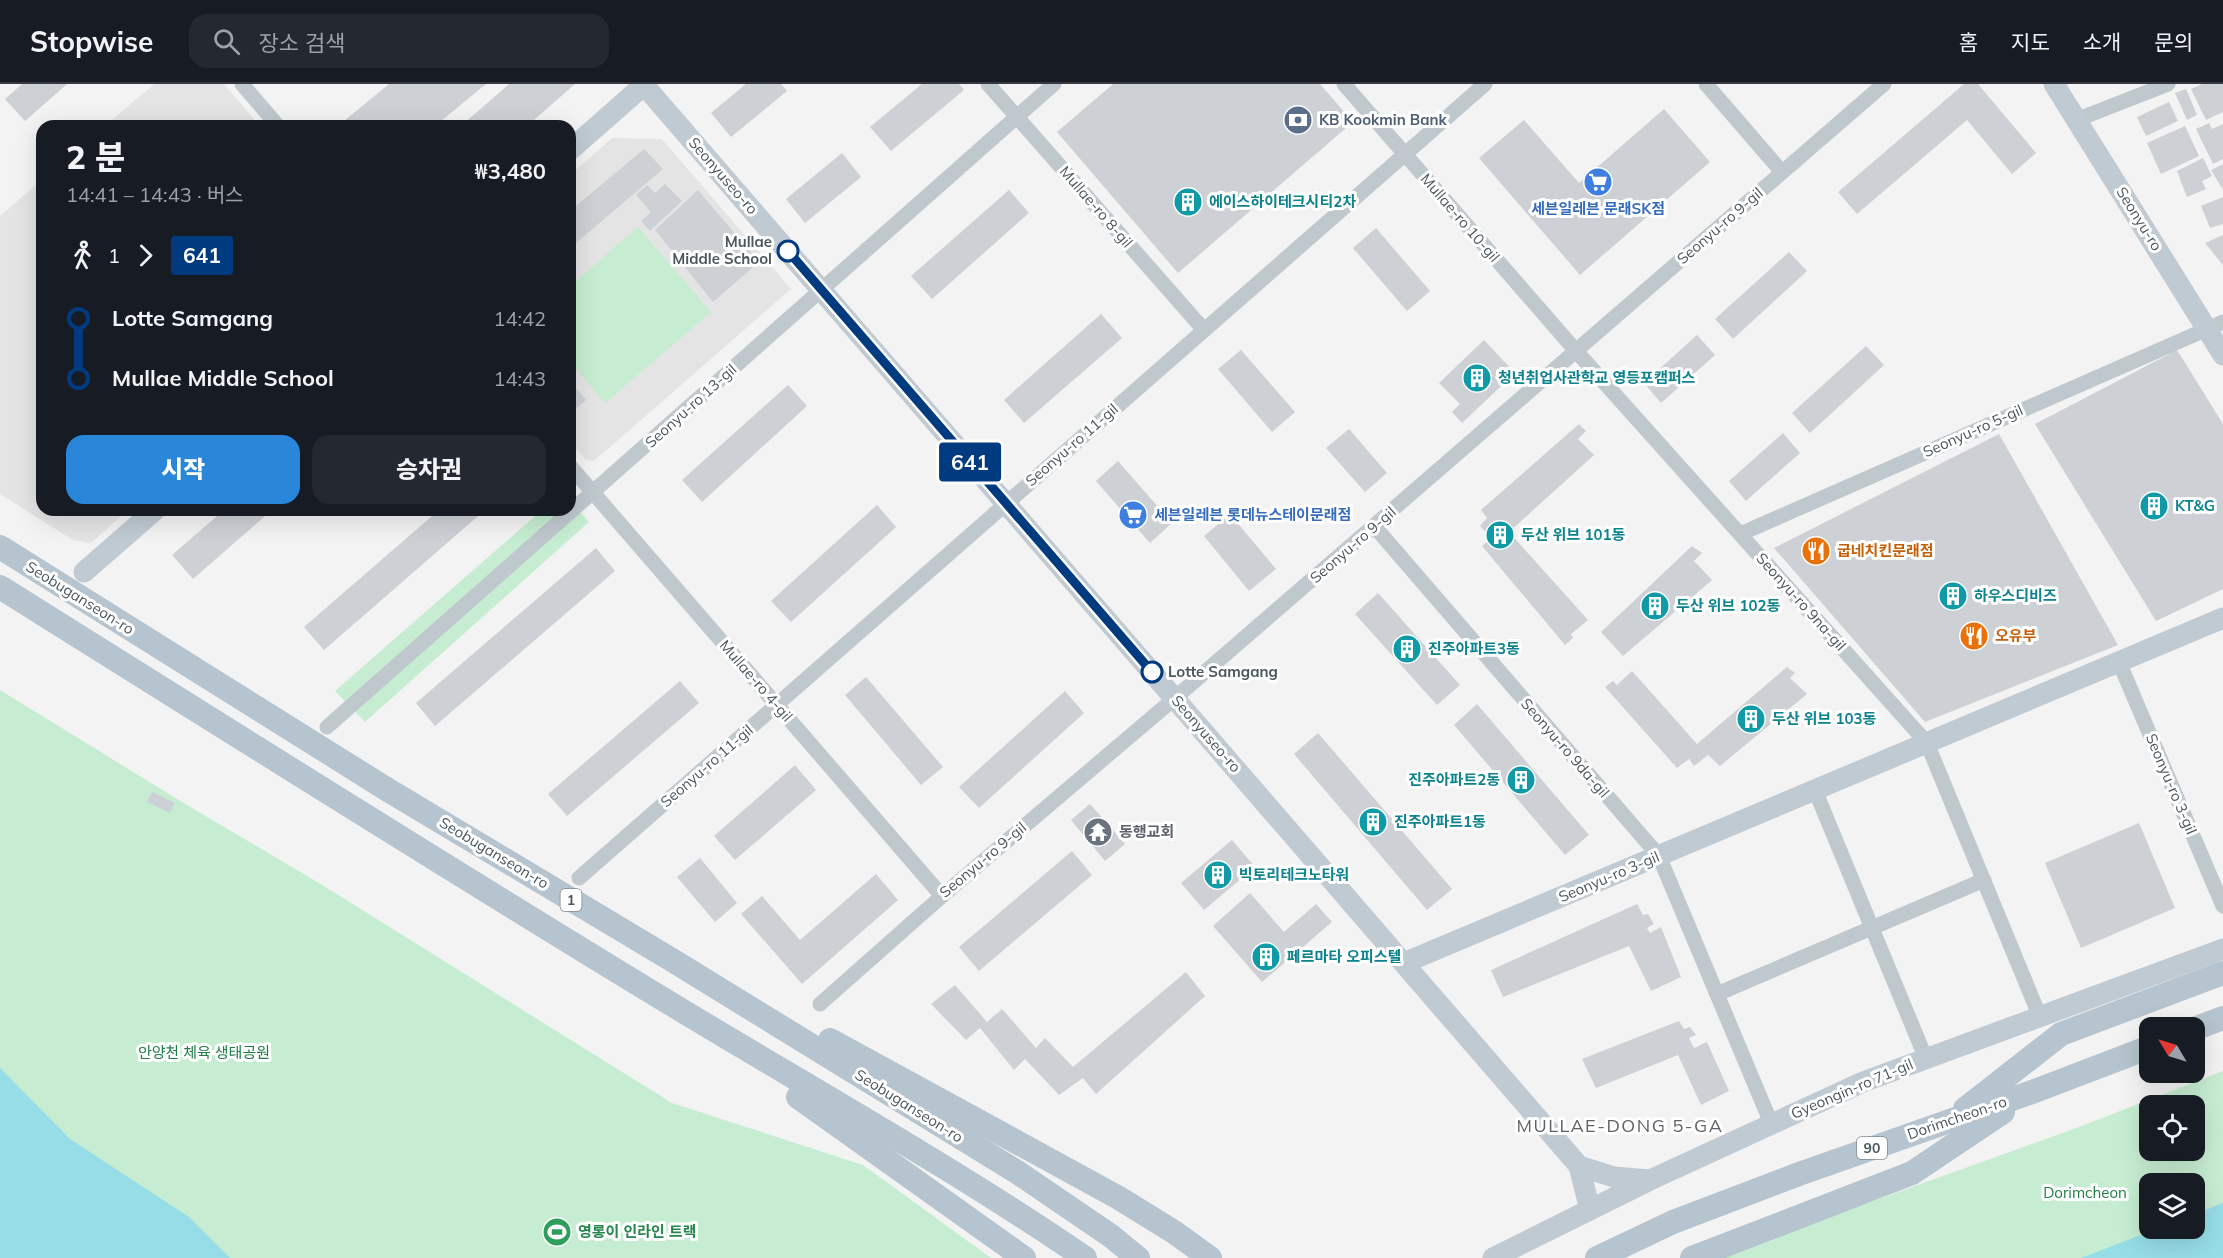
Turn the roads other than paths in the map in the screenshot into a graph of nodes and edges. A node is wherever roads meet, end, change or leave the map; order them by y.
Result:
1 (242, 84) edge
2 (644, 84) edge
3 (988, 84) edge
4 (1054, 84) edge
5 (1344, 84) edge
6 (1485, 84) edge
7 (1706, 84) edge
8 (1884, 84) edge
9 (2054, 84) edge
10 (2168, 84) edge
11 (1017, 117) junction
12 (273, 120) edge
13 (2076, 120) junction
14 (576, 145) edge
15 (1405, 154) junction
16 (1782, 172) junction
17 (822, 290) junction
18 (2215, 326) edge
19 (1204, 330) junction
20 (1576, 351) junction
21 (2223, 355) edge
22 (576, 473) edge
23 (593, 492) junction
24 (1006, 503) junction
25 (576, 507) edge
26 (148, 516) edge
27 (566, 516) edge
28 (1374, 526) junction
29 (1740, 534) junction
30 (0, 547) edge
31 (84, 572) dead end
32 (0, 586) edge
33 (2223, 618) edge
34 (2119, 662) junction
35 (1175, 699) junction
36 (776, 705) junction
37 (327, 728) dead end
38 (1927, 743) junction
39 (1815, 790) junction
40 (1659, 856) junction
41 (579, 878) dead end
42 (1984, 880) junction
43 (942, 896) junction
44 (2223, 906) edge
45 (1872, 928) junction
46 (2223, 949) edge
47 (672, 960) junction
48 (1404, 963) junction
49 (2223, 973) edge
50 (652, 993) junction
51 (1717, 994) junction
52 (820, 1004) dead end
53 (2040, 1017) junction
54 (2223, 1018) edge
55 (2205, 1025) edge
56 (2139, 1051) edge
57 (1926, 1059) junction
58 (2032, 1092) junction
59 (1949, 1121) junction
60 (1771, 1123) junction
61 (1579, 1167) junction
62 (1650, 1180) junction
63 (1590, 1210) junction
64 (1024, 1258) edge
65 (1085, 1258) edge
66 (1138, 1258) edge
67 (1210, 1258) edge
68 (1493, 1258) edge
69 (1597, 1258) edge
70 (1692, 1258) edge

1 - 12 street
2 - 14 street
2 - 17 street, Seonyuseo-ro
3 - 11 street, Mullae-ro 8-gil
4 - 11 street, Seonyu-ro 13-gil
5 - 15 street, Mullae-ro 10-gil
6 - 15 street, Seonyu-ro 11-gil
7 - 16 street
8 - 16 street, Seonyu-ro 9-gil
9 - 13 street, Seonyu-ro
10 - 13 street
11 - 17 street, Seonyu-ro 13-gil
11 - 19 street, Mullae-ro 8-gil
13 - 18 street, Seonyu-ro
15 - 19 street, Seonyu-ro 11-gil
15 - 20 street, Mullae-ro 10-gil
16 - 20 street, Seonyu-ro 9-gil
17 - 23 street, Seonyu-ro 13-gil
17 - 24 street, Seonyuseo-ro
18 - 21 street, Seonyu-ro
18 - 29 street, Seonyu-ro 5-gil
19 - 24 street, Seonyu-ro 11-gil
20 - 28 street, Seonyu-ro 9-gil
20 - 29 street, Seonyu-ro 9na-gil
22 - 23 street, Mullae-ro 4-gil
23 - 25 street, Seonyu-ro 13-gil
23 - 36 street, Mullae-ro 4-gil
24 - 35 street, Seonyuseo-ro
24 - 36 street, Seonyu-ro 11-gil
26 - 31 street
27 - 37 street, Seonyu-ro 13-gil
28 - 35 street, Seonyu-ro 9-gil
28 - 40 street, Seonyu-ro 9da-gil
29 - 38 street, Seonyu-ro 9na-gil
30 - 47 main road, Seobuganseon-ro / 1
32 - 50 main road, 1
33 - 34 street, Seonyu-ro 3-gil
34 - 38 street, Seonyu-ro 3-gil
34 - 44 street, Seonyu-ro 3-gil
35 - 43 street, Seonyu-ro 9-gil
35 - 48 street, Seonyuseo-ro
36 - 41 street, Seonyu-ro 11-gil
36 - 43 street, Mullae-ro 4-gil
38 - 39 street, Seonyu-ro 3-gil
38 - 42 street, Seonyu-ro 9na-gil
39 - 40 street, Seonyu-ro 3-gil
39 - 45 street
40 - 48 street, Seonyu-ro 3-gil
40 - 51 street, Seonyu-ro 9da-gil
42 - 45 street
42 - 53 street, Seonyu-ro 9na-gil
43 - 52 street, Seonyu-ro 9-gil
45 - 51 street
45 - 57 street
46 - 53 street, Gyeongin-ro 71-gil
47 - 66 main road, Seobuganseon-ro / 1
47 - 67 main road, 1
48 - 61 street, Seonyuseo-ro
49 - 59 main road
50 - 64 main road, 1
50 - 65 main road, 1
51 - 60 street, Seonyu-ro 9da-gil
53 - 57 street, Gyeongin-ro 71-gil
54 - 55 main road
56 - 58 main road, Dorimcheon-ro / 90
57 - 60 street, Gyeongin-ro 71-gil
58 - 59 main road, Dorimcheon-ro / 90
58 - 70 main road
59 - 69 main road, Dorimcheon-ro / 90
60 - 62 street, Gyeongin-ro 71-gil
61 - 62 street
61 - 63 street, Seonyuseo-ro
62 - 63 street, Gyeongin-ro 71-gil
63 - 68 street, Gyeongin-ro 71-gil

